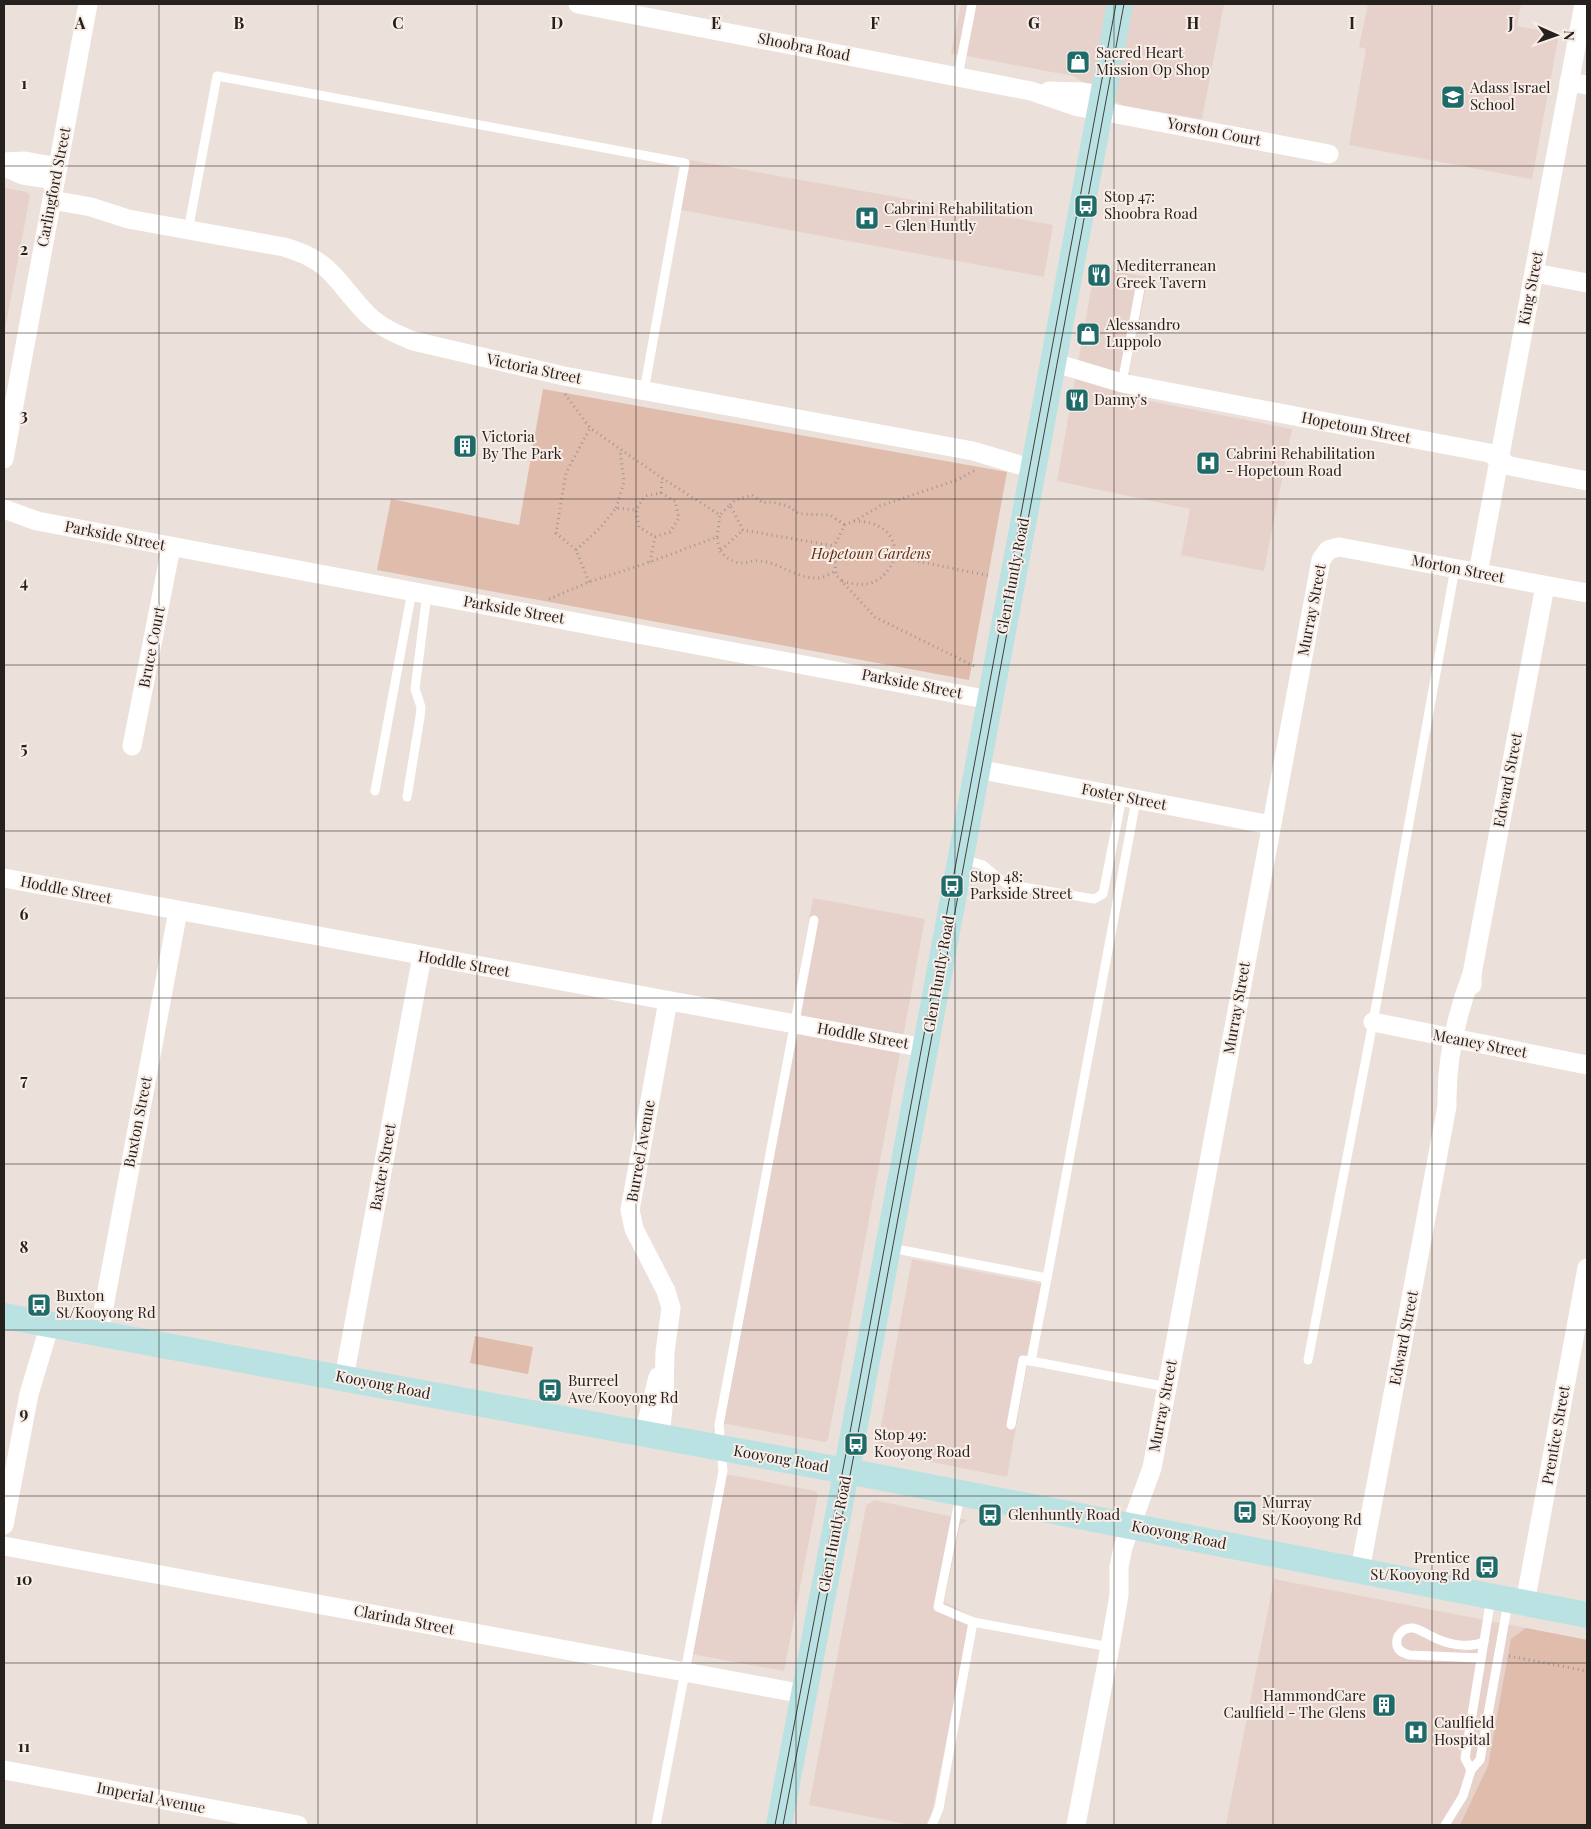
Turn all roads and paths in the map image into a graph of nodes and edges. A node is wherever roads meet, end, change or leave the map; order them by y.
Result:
1 (88, 4) edge
2 (578, 4) edge
3 (972, 4) edge
4 (1120, 4) edge
5 (1584, 4) edge
6 (958, 76) junction
7 (1578, 84) edge
8 (1101, 103) junction
9 (1329, 154) dead end
10 (4, 162) edge
11 (4, 167) edge
12 (57, 174) junction
13 (51, 206) junction
14 (188, 231) junction
15 (1534, 273) junction
16 (1141, 283) dead end
17 (1587, 283) edge
18 (1051, 369) junction
19 (1122, 383) junction
20 (644, 390) junction
21 (574, 392) dead end
22 (590, 428) junction
23 (620, 450) junction
24 (977, 458) junction
25 (4, 459) edge
26 (1499, 460) junction
27 (1034, 462) junction
28 (662, 478) junction
29 (1587, 481) edge
30 (660, 493) junction
31 (730, 505) junction
32 (616, 508) junction
33 (4, 509) edge
34 (636, 510) junction
35 (720, 515) junction
36 (4, 517) edge
37 (4, 521) edge
38 (37, 521) junction
39 (854, 521) junction
40 (845, 525) junction
41 (743, 530) junction
42 (655, 537) junction
43 (717, 538) junction
44 (834, 546) junction
45 (171, 547) junction
46 (576, 550) junction
47 (1328, 550) joint
48 (720, 551) junction
49 (896, 558) junction
50 (650, 562) junction
51 (1455, 568) junction
52 (836, 571) junction
53 (1478, 573) junction
54 (991, 576) dead end
55 (841, 580) junction
56 (589, 582) junction
57 (1545, 586) junction
58 (420, 592) junction
59 (1587, 594) edge
60 (542, 603) dead end
61 (974, 666) dead end
62 (990, 700) junction
63 (132, 746) dead end
64 (977, 769) junction
65 (375, 791) dead end
66 (407, 797) dead end
67 (1129, 798) junction
68 (1271, 824) junction
69 (960, 858) junction
70 (4, 878) edge
71 (178, 911) junction
72 (814, 920) dead end
73 (422, 956) junction
74 (668, 1001) junction
75 (1373, 1022) junction
76 (794, 1024) junction
77 (1460, 1040) junction
78 (925, 1048) junction
79 (1587, 1065) edge
80 (888, 1247) junction
81 (1587, 1268) edge
82 (1047, 1278) junction
83 (4, 1316) edge
84 (42, 1323) junction
85 (99, 1334) junction
86 (1308, 1360) dead end
87 (1031, 1362) junction
88 (344, 1378) junction
89 (1167, 1387) junction
90 (1011, 1425) dead end
91 (652, 1435) junction
92 (721, 1448) junction
93 (846, 1471) junction
94 (961, 1493) junction
95 (4, 1525) edge
96 (1136, 1527) junction
97 (4, 1546) edge
98 (1360, 1570) junction
99 (1508, 1600) junction
100 (1587, 1614) edge
101 (973, 1622) junction
102 (1484, 1642) junction
103 (1110, 1647) junction
104 (1499, 1654) junction
105 (1481, 1658) junction
106 (1587, 1672) edge
107 (685, 1673) junction
108 (804, 1694) junction
109 (4, 1770) edge
110 (1471, 1770) junction
111 (298, 1825) edge
112 (656, 1825) edge
113 (778, 1825) edge
114 (932, 1825) edge
115 (1076, 1825) edge
116 (1444, 1825) edge

1 - 12 street, Carlingford Street
2 - 6 street, Shoobra Road
3 - 6 lane
4 - 8 street, Glen Huntly Road
5 - 7 street, King Street
6 - 8 street, Shoobra Road
7 - 15 street, King Street
8 - 9 street, Yorston Court
8 - 18 street, Glen Huntly Road
10 - 12 street
11 - 12 street
12 - 13 street, Carlingford Street
13 - 14 street, Victoria Street
13 - 25 street, Carlingford Street
14 - 20 street, Victoria Street
14 - 20 lane
15 - 17 street
15 - 26 street, King Street
16 - 19 lane
18 - 19 street, Hopetoun Street
18 - 27 street, Glen Huntly Road
19 - 26 street, Hopetoun Street
20 - 24 street, Victoria Street
21 - 22 path
22 - 23 path
22 - 46 path
23 - 28 path
23 - 32 path
24 - 27 street, Victoria Street
24 - 39 path
26 - 29 street, Hopetoun Street
26 - 53 street, King Street
27 - 62 street, Glen Huntly Road
28 - 30 path
28 - 35 path
30 - 34 path
30 - 42 path
31 - 35 path
31 - 40 path
31 - 41 path
32 - 34 path
32 - 46 path
33 - 36 street
33 - 38 street, Parkside Street
34 - 42 path
35 - 43 path
37 - 38 street, Parkside Street
38 - 45 street, Parkside Street
39 - 40 path
39 - 49 path
40 - 44 path
41 - 44 path
41 - 48 path
42 - 50 path
43 - 48 path
43 - 50 path
44 - 52 path
45 - 58 street, Parkside Street
45 - 63 street, Bruce Court
46 - 56 path
47 - 51 street, Morton Street
47 - 68 street, Murray Street
48 - 52 path
49 - 54 path
49 - 55 path
50 - 56 path
51 - 53 street, Morton Street
51 - 75 lane
52 - 55 path
53 - 57 street, Morton Street
55 - 61 path
56 - 60 path
57 - 59 street, Morton Street
57 - 77 street, Edward Street
58 - 62 street, Parkside Street
58 - 65 lane
58 - 66 lane
62 - 64 street, Glen Huntly Road
64 - 67 street, Foster Street
64 - 69 street, Glen Huntly Road
67 - 68 street, Foster Street
67 - 69 lane
67 - 82 lane
68 - 89 street, Murray Street
69 - 78 street, Glen Huntly Road
70 - 71 street, Hoddle Street
71 - 73 street, Hoddle Street
71 - 85 street, Buxton Street
72 - 76 lane
73 - 74 street, Hoddle Street
73 - 88 street, Baxter Street
74 - 76 street, Hoddle Street
74 - 91 street, Burreel Avenue
75 - 77 street, Meaney Street
75 - 86 lane
76 - 78 street, Hoddle Street
76 - 92 lane
77 - 79 street, Meaney Street
77 - 98 street, Edward Street
78 - 80 street, Glen Huntly Road
80 - 82 lane
80 - 93 street, Glen Huntly Road
81 - 99 street, Prentice Street
82 - 87 lane
83 - 84 street, Kooyong Road
84 - 85 street, Kooyong Road
84 - 95 street
85 - 88 street, Kooyong Road
87 - 89 lane
87 - 90 lane
88 - 91 street, Kooyong Road
89 - 96 street, Murray Street
91 - 92 street, Kooyong Road
92 - 93 street, Kooyong Road
92 - 107 lane
93 - 94 street, Kooyong Road
93 - 108 street, Glen Huntly Road
94 - 96 street, Kooyong Road
94 - 101 lane
96 - 98 street, Kooyong Road
96 - 103 street, Murray Street
97 - 107 street, Clarinda Street
98 - 99 street, Kooyong Road
99 - 100 street, Kooyong Road
99 - 102 lane
99 - 104 lane
101 - 103 lane
101 - 114 lane
102 - 105 lane
102 - 105 lane
103 - 115 street, Murray Street
104 - 106 path
104 - 110 lane
105 - 110 lane
107 - 108 street, Clarinda Street
107 - 112 lane
108 - 113 street, Glen Huntly Road
109 - 111 street, Imperial Avenue
110 - 116 lane

